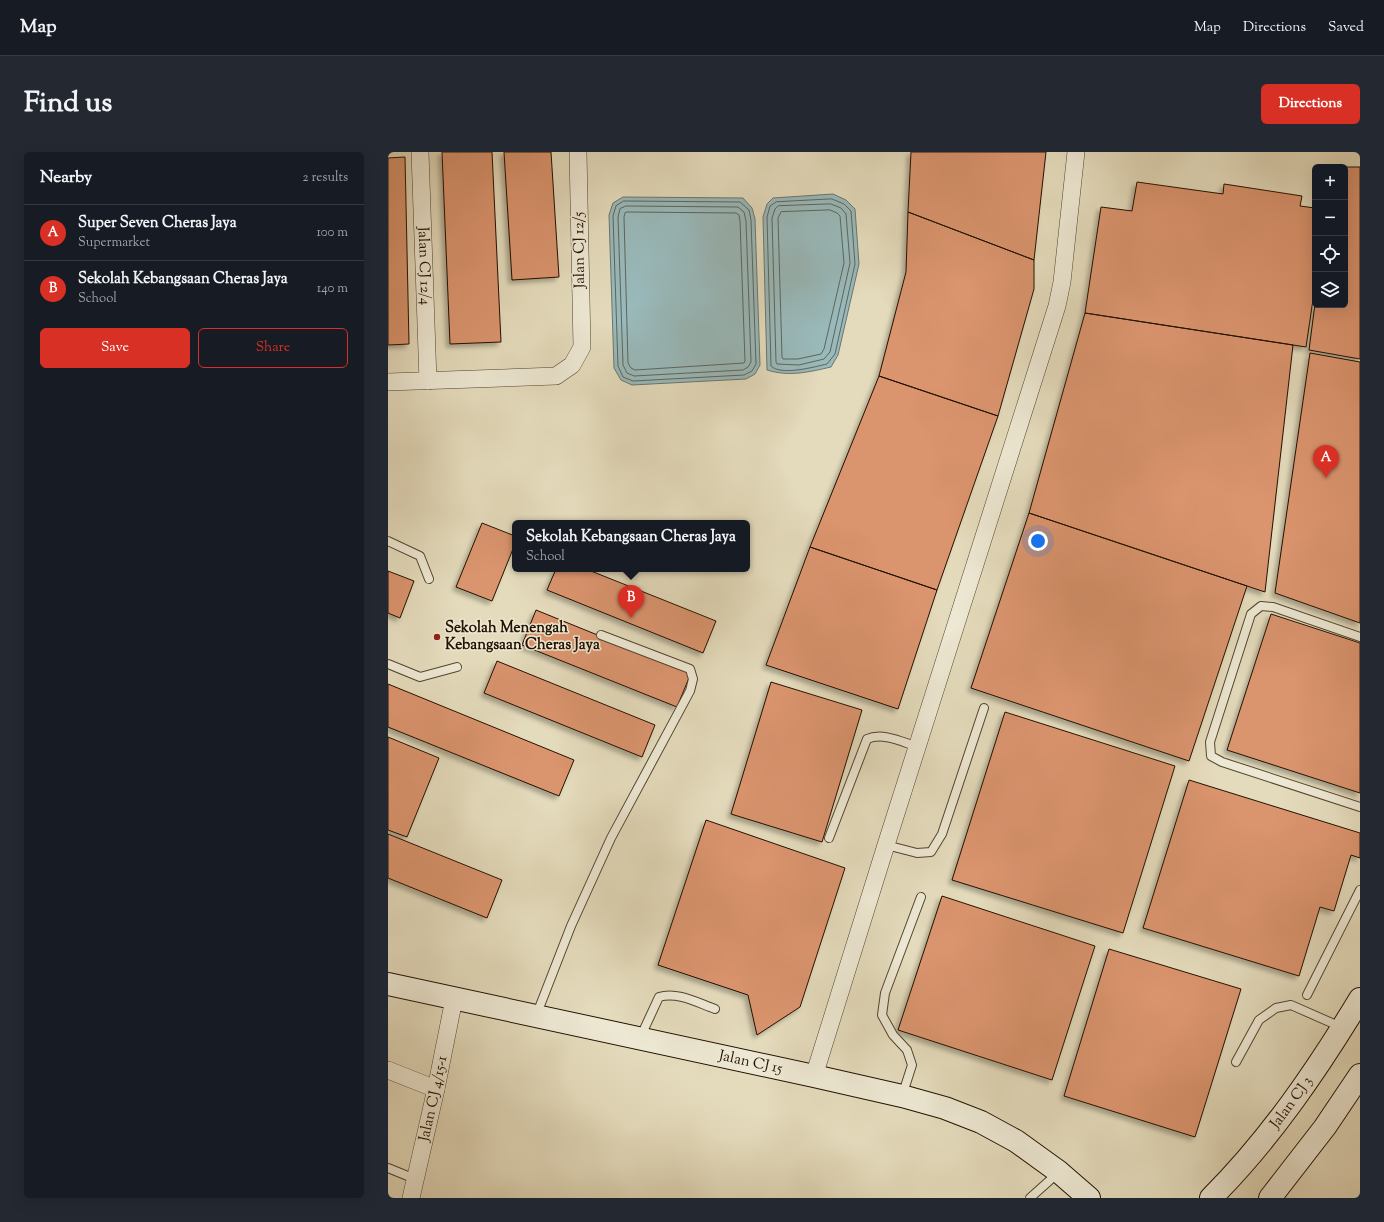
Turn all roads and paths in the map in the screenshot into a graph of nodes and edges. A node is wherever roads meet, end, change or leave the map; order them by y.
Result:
1 (420, 152) edge
2 (578, 152) edge
3 (1076, 152) edge
4 (428, 381) junction
5 (388, 382) edge
6 (388, 541) edge
7 (429, 579) dead end
8 (600, 635) dead end
9 (1360, 637) edge
10 (388, 664) edge
11 (457, 667) dead end
12 (984, 708) dead end
13 (918, 747) junction
14 (1360, 808) edge
15 (829, 838) dead end
16 (886, 845) junction
17 (1360, 890) edge
18 (922, 897) dead end
19 (388, 984) edge
20 (1307, 995) dead end
21 (1360, 999) edge
22 (454, 1000) junction
23 (716, 1009) dead end
24 (536, 1016) junction
25 (1342, 1028) junction
26 (640, 1039) junction
27 (1236, 1062) dead end
28 (388, 1070) edge
29 (1360, 1075) edge
30 (814, 1076) junction
31 (436, 1089) junction
32 (1354, 1093) edge
33 (902, 1096) junction
34 (388, 1168) edge
35 (1060, 1172) junction
36 (415, 1179) junction
37 (411, 1198) edge
38 (1030, 1198) edge
39 (1089, 1198) edge
40 (1211, 1198) edge
41 (1270, 1198) edge

1 - 4 street, Jalan CJ 12/4
2 - 4 street, Jalan CJ 12/5
3 - 13 street
4 - 5 street
6 - 7 lane
8 - 24 lane
9 - 14 lane
10 - 11 lane
12 - 16 lane
13 - 15 lane
13 - 16 street
16 - 30 street
17 - 20 lane
18 - 33 lane
19 - 22 street, Jalan CJ 15
21 - 25 street, Jalan CJ 3
22 - 24 street, Jalan CJ 15
22 - 31 street, Jalan CJ 4/15-1
23 - 26 lane
24 - 26 street, Jalan CJ 15
25 - 27 lane
25 - 40 street, Jalan CJ 3
26 - 30 street, Jalan CJ 15
28 - 31 street
29 - 32 street
30 - 33 street, Jalan CJ 15
31 - 36 street, Jalan CJ 4/15-1
32 - 41 street
33 - 35 street, Jalan CJ 15
34 - 36 lane
35 - 38 lane
35 - 39 street, Jalan CJ 15
36 - 37 street, Jalan CJ 4/15-1

